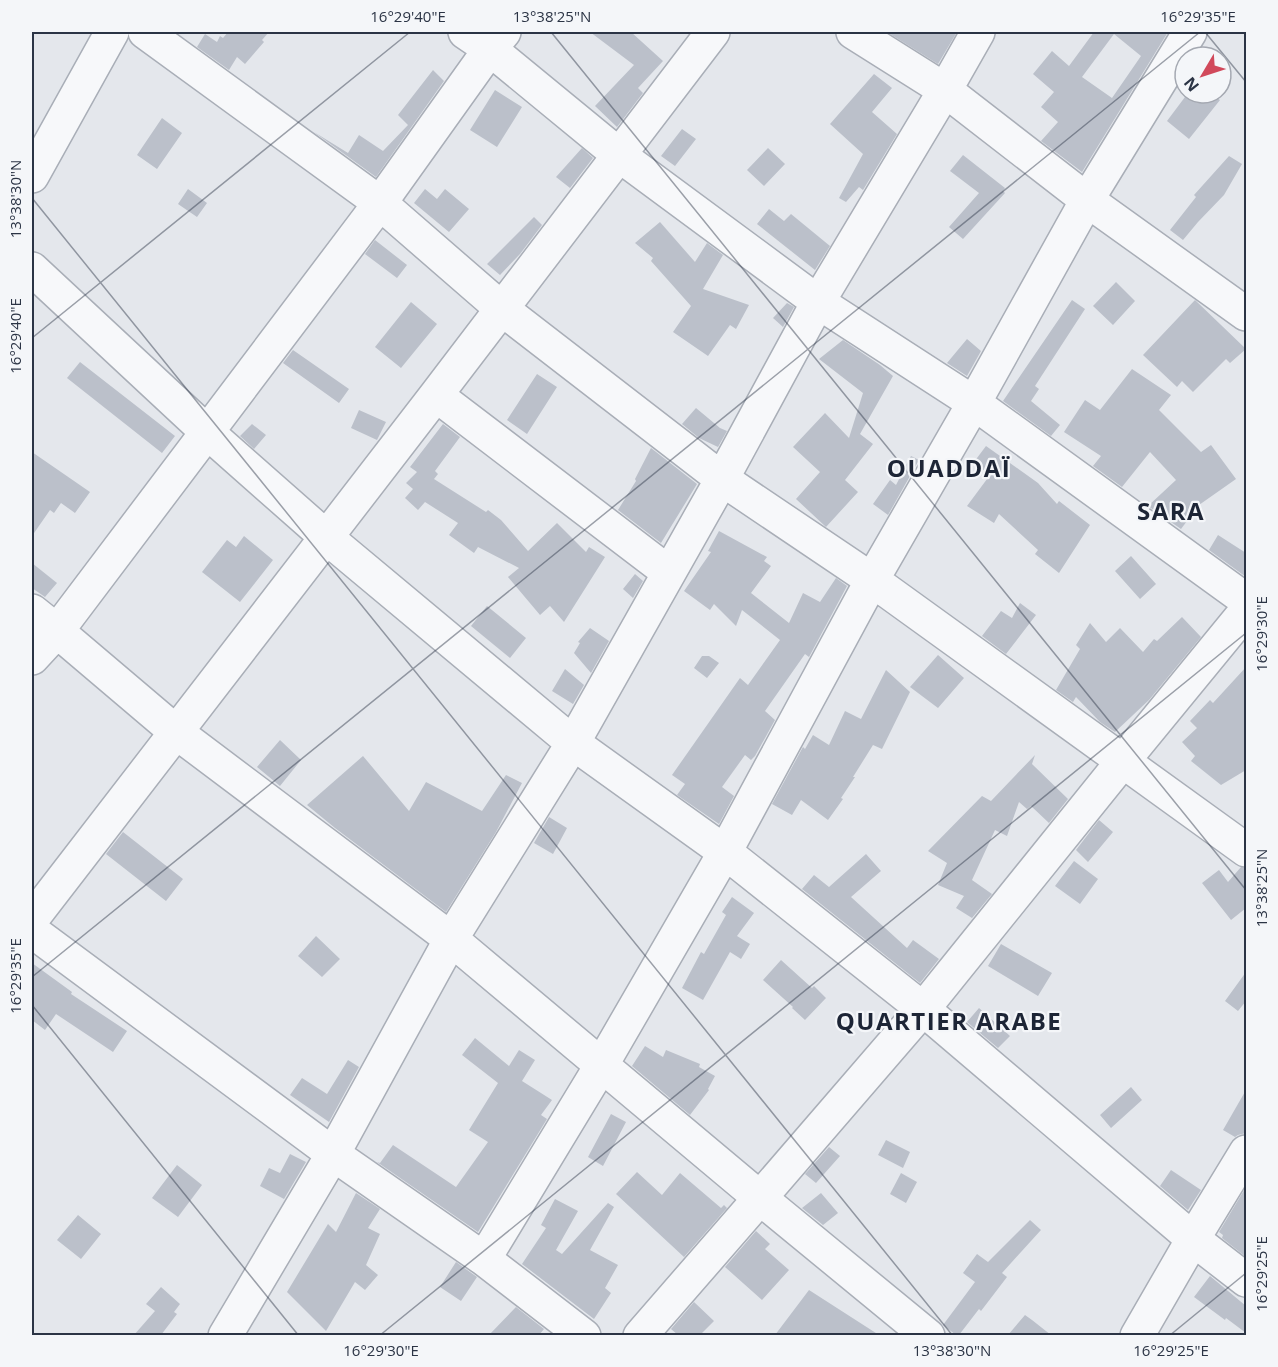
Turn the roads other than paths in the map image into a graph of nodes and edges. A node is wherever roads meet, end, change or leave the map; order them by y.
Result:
1 (112, 32) edge
2 (145, 32) edge
3 (713, 32) edge
4 (853, 32) edge
5 (978, 32) edge
6 (1190, 32) edge
7 (487, 37) edge
8 (945, 90) junction
9 (619, 155) junction
10 (32, 176) edge
11 (1088, 200) junction
12 (380, 202) junction
13 (32, 269) edge
14 (818, 302) junction
15 (502, 309) junction
16 (1246, 314) edge
17 (436, 395) junction
18 (974, 403) junction
19 (206, 431) junction
20 (722, 479) junction
21 (326, 537) junction
22 (668, 573) junction
23 (872, 579) junction
24 (1246, 600) edge
25 (1246, 611) edge
26 (44, 621) edge
27 (32, 657) edge
28 (176, 732) junction
29 (573, 743) junction
30 (1123, 761) junction
31 (1246, 850) edge
32 (725, 852) junction
33 (32, 919) edge
34 (32, 931) edge
35 (450, 939) junction
36 (923, 1009) junction
37 (601, 1066) junction
38 (1246, 1152) edge
39 (333, 1154) junction
40 (760, 1198) junction
41 (1193, 1239) junction
42 (484, 1259) junction
43 (1246, 1280) edge
44 (225, 1335) edge
45 (584, 1335) edge
46 (640, 1335) edge
47 (928, 1335) edge
48 (1137, 1335) edge

1 - 10 street
2 - 12 street
3 - 9 street
4 - 8 street
5 - 8 street
6 - 11 street
7 - 9 street
7 - 12 street
8 - 11 street
8 - 14 street
9 - 14 street
9 - 15 street
11 - 16 street
11 - 18 street
12 - 15 street
12 - 19 street
13 - 19 street
14 - 18 street
14 - 20 street
15 - 17 street
15 - 20 street
17 - 21 street
17 - 22 street
18 - 23 street
18 - 24 street
19 - 21 street
19 - 26 street
20 - 22 street
20 - 23 street
21 - 28 street
21 - 29 street
22 - 29 street
23 - 30 street
23 - 32 street
25 - 30 street
26 - 27 street
26 - 28 street
28 - 33 street
28 - 35 street
29 - 32 street
29 - 35 street
30 - 31 street
30 - 36 street
32 - 36 street
32 - 37 street
34 - 39 street
35 - 37 street
35 - 39 street
36 - 40 street
36 - 41 street
37 - 40 street
37 - 42 street
38 - 41 street
39 - 42 street
39 - 44 street
40 - 46 street
40 - 47 street
41 - 43 street
41 - 48 street
42 - 45 street

